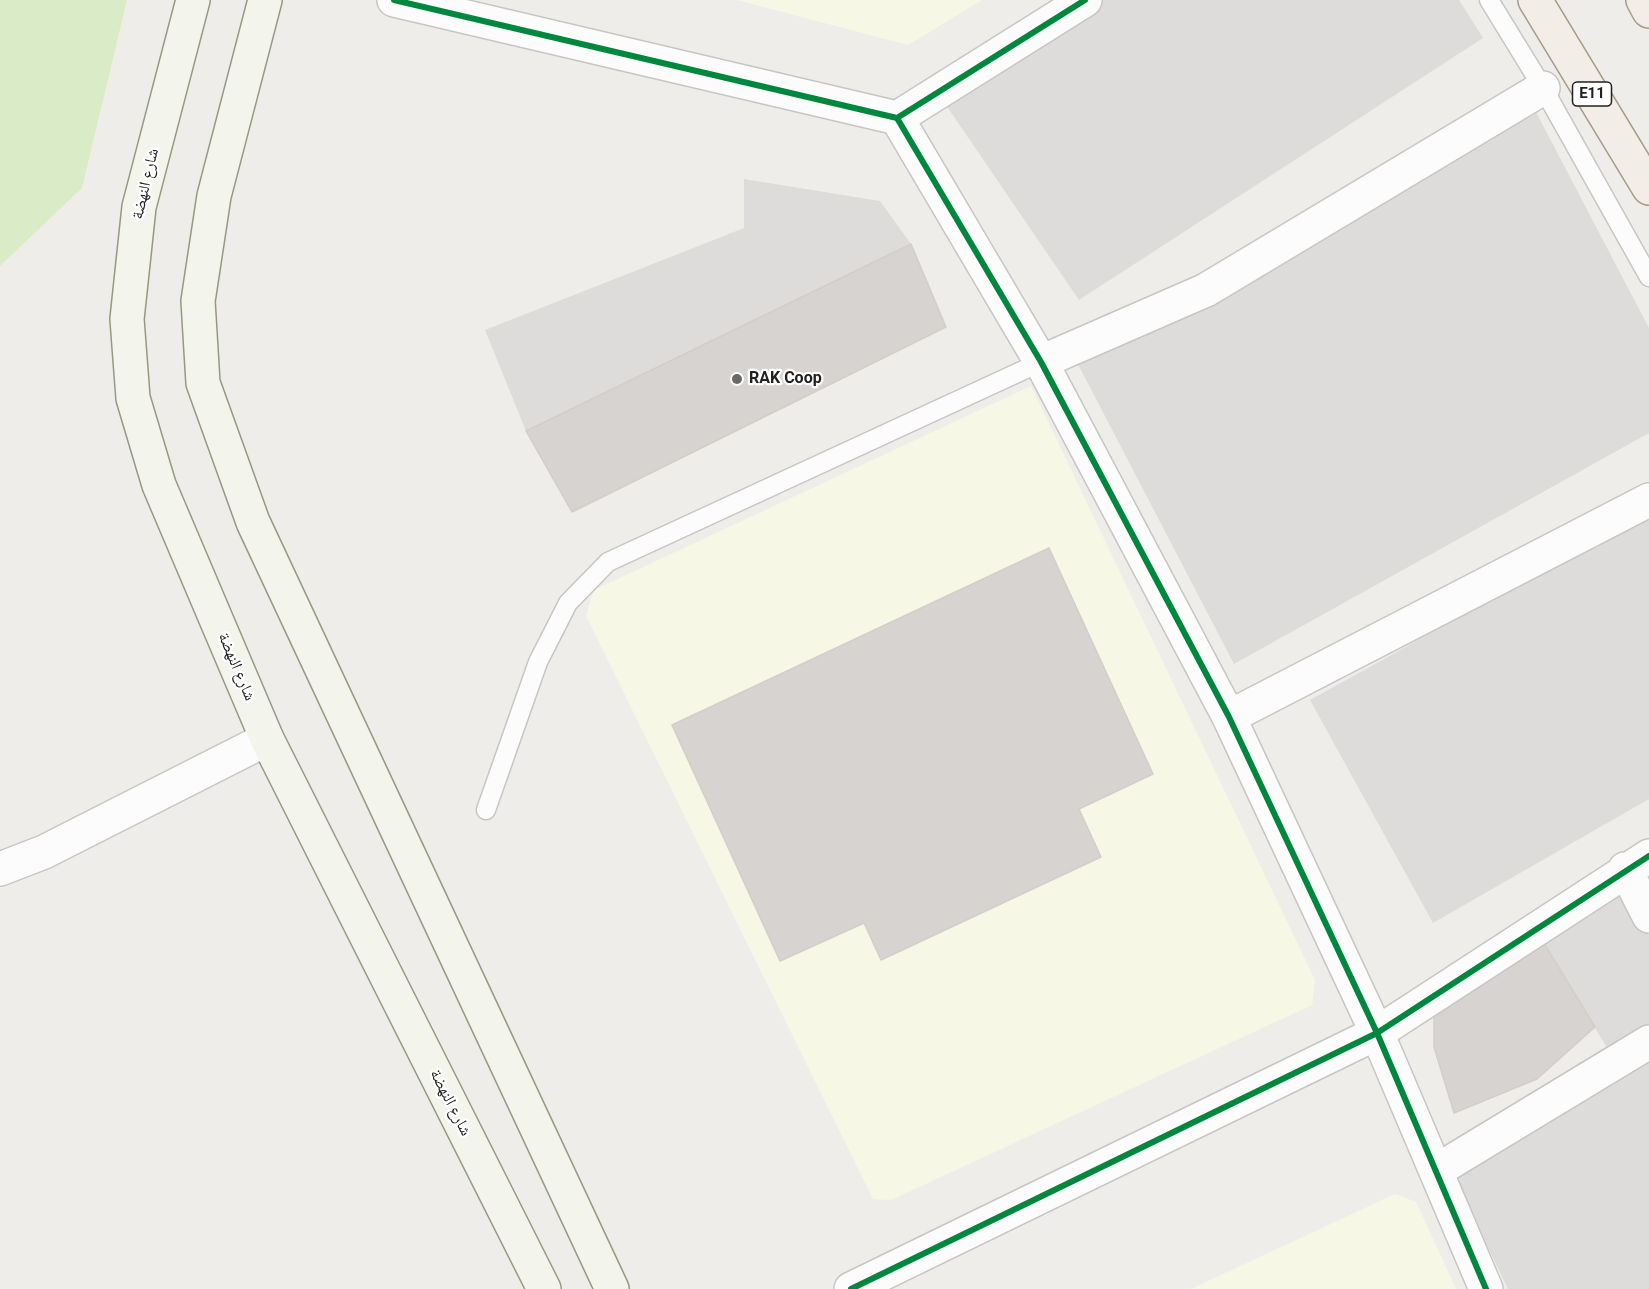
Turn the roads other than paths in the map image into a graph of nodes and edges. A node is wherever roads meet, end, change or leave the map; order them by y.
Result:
1 (193, 0) edge
2 (265, 0) edge
3 (394, 0) edge
4 (1085, 0) edge
5 (1489, 0) edge
6 (1535, 0) edge
7 (1643, 0) edge
8 (1649, 11) edge
9 (1543, 88) junction
10 (897, 118) junction
11 (1649, 188) edge
12 (1649, 277) edge
13 (1041, 362) junction
14 (1649, 500) edge
15 (1229, 717) junction
16 (267, 739) junction
17 (486, 810) dead end
18 (1637, 863) edge
19 (0, 869) edge
20 (1649, 916) edge
21 (1377, 1033) junction
22 (1649, 1042) edge
23 (1436, 1171) junction
24 (544, 1289) edge
25 (612, 1289) edge
26 (851, 1289) edge
27 (1486, 1289) edge

1 - 16 main road, شارع النهضة
2 - 25 main road
3 - 10 street
4 - 10 street
5 - 9 lane
6 - 11 main road, E11
7 - 8 main road
9 - 12 lane
9 - 13 street
10 - 13 street
13 - 15 street
13 - 17 lane
14 - 15 street
15 - 21 street
16 - 19 street
16 - 24 main road, شارع النهضة
18 - 20 street
18 - 21 street
21 - 23 street
21 - 26 street
22 - 23 street
23 - 27 street

